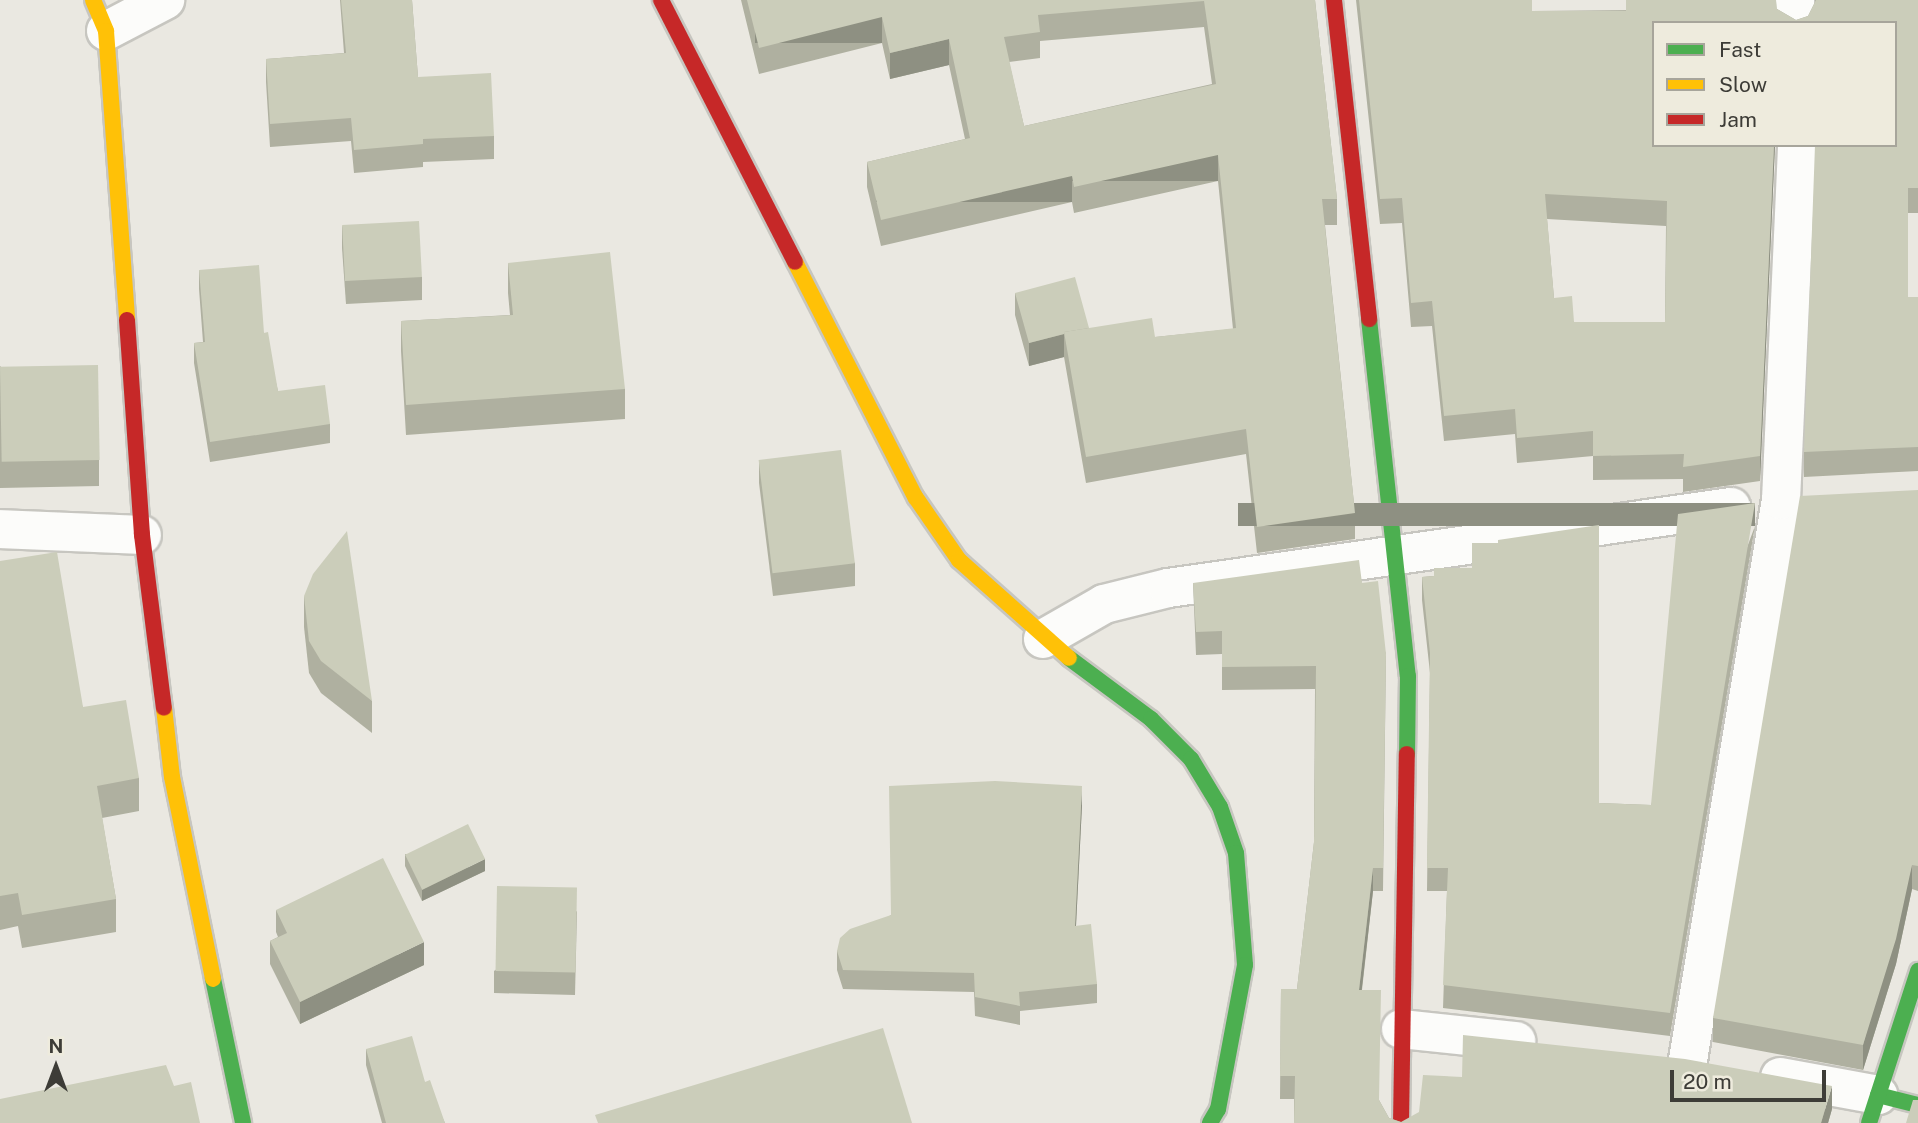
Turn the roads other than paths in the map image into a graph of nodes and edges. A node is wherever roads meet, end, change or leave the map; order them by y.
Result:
1 (165, 0) edge
2 (661, 0) edge
3 (1334, 0) edge
4 (1795, 0) edge
5 (99, 15) edge
6 (1796, 21) edge
7 (1797, 147) edge
8 (1822, 498) edge
9 (1781, 500) junction
10 (0, 530) edge
11 (142, 535) junction
12 (1397, 554) junction
13 (1043, 639) junction
14 (1918, 971) edge
15 (1401, 1029) junction
16 (1552, 1045) edge
17 (1647, 1055) edge
18 (1688, 1059) junction
19 (1918, 1105) edge
20 (1874, 1109) edge
21 (243, 1123) edge
22 (1210, 1123) edge
23 (1401, 1123) edge

1 - 5 street
2 - 13 street
3 - 12 street
4 - 6 street
5 - 11 street
7 - 9 street
8 - 9 street
9 - 12 street
9 - 18 street
10 - 11 street
11 - 21 street
12 - 13 street
12 - 15 street
13 - 22 street
14 - 20 street
15 - 16 street
15 - 23 street
17 - 18 street
18 - 20 street
19 - 20 street

